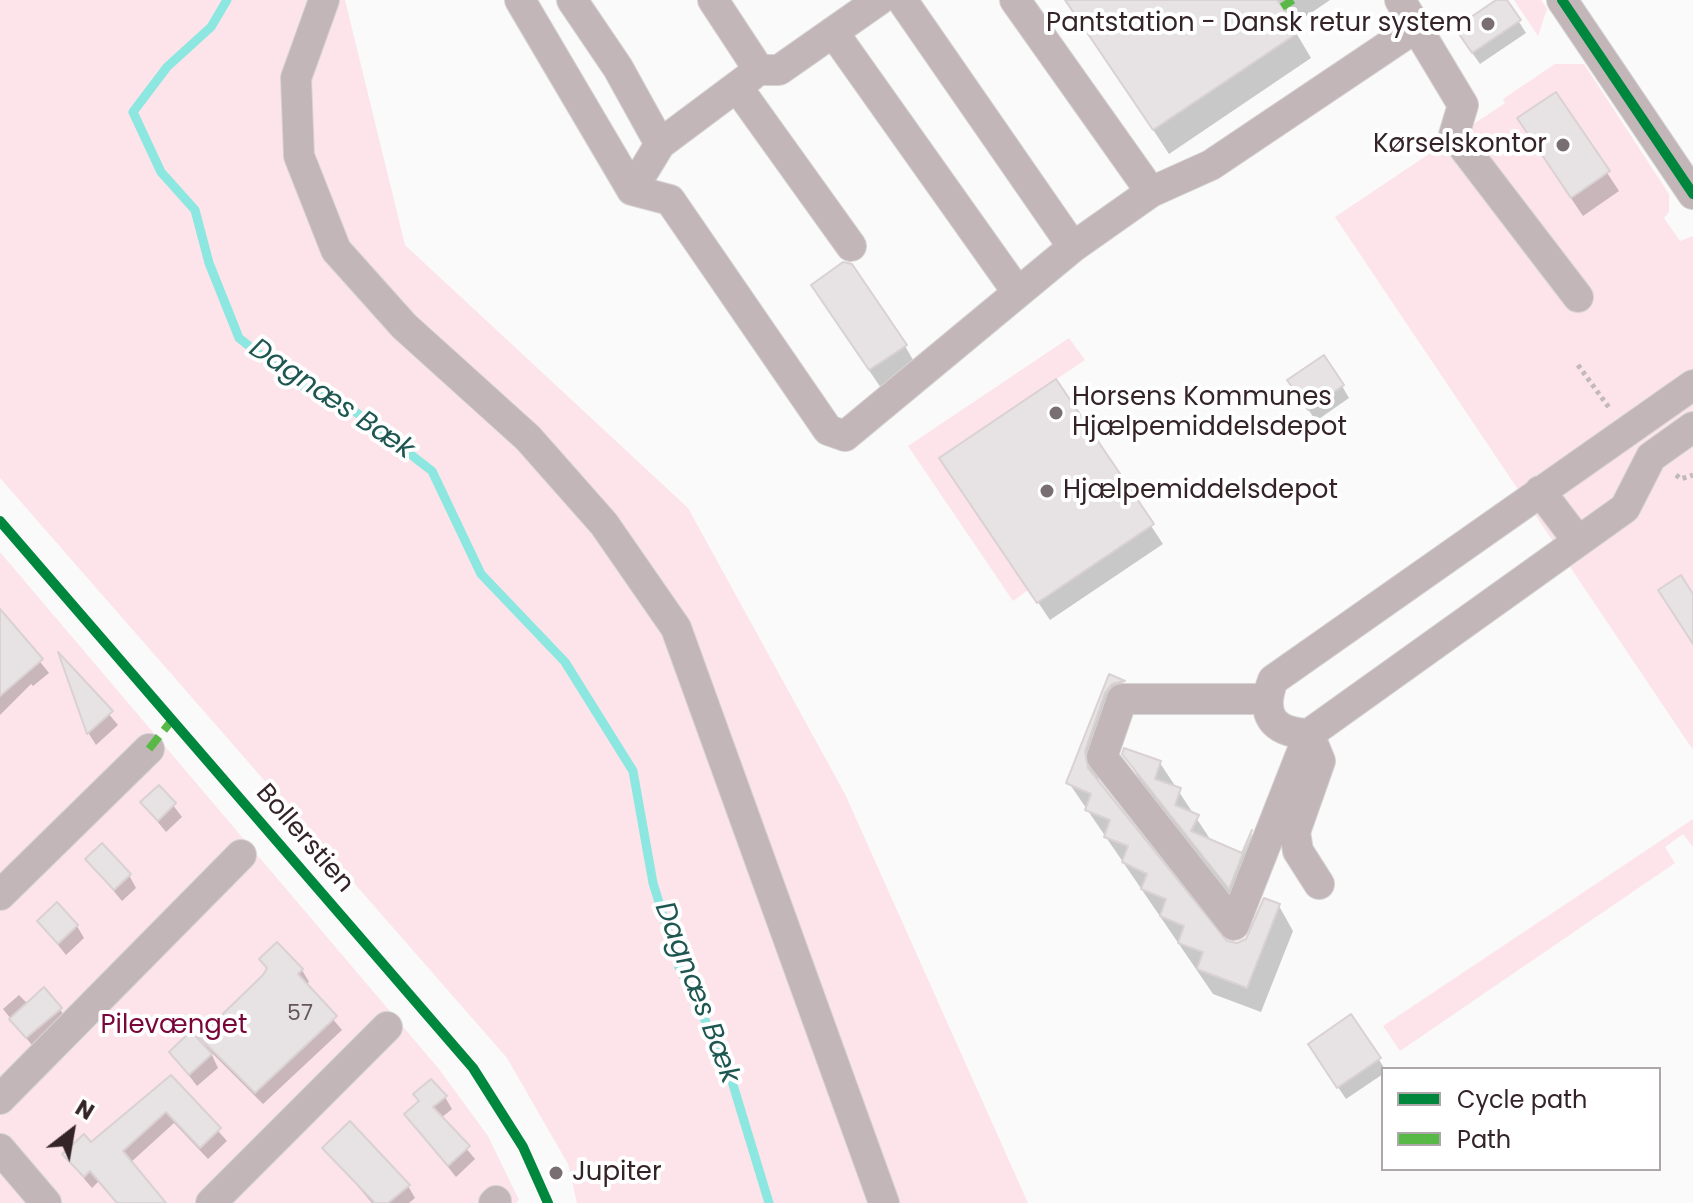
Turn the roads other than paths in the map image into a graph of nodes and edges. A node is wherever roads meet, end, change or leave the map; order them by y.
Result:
1 (324, 0) edge
2 (520, 0) edge
3 (572, 0) edge
4 (713, 0) edge
5 (879, 0) edge
6 (902, 0) edge
7 (1015, 0) edge
8 (1400, 0) edge
9 (1562, 0) edge
10 (1415, 28) junction
11 (833, 32) junction
12 (748, 78) junction
13 (660, 144) junction
14 (632, 190) junction
15 (1151, 192) junction
16 (1693, 194) edge
17 (851, 246) dead end
18 (1073, 247) junction
19 (1016, 290) junction
20 (1578, 297) dead end
21 (1693, 385) edge
22 (1693, 427) edge
23 (1540, 491) junction
24 (1578, 541) junction
25 (1266, 699) junction
26 (1309, 734) junction
27 (149, 749) dead end
28 (241, 855) dead end
29 (1319, 884) dead end
30 (0, 895) edge
31 (387, 1027) dead end
32 (0, 1099) edge
33 (0, 1149) edge
34 (46, 1203) edge
35 (211, 1203) edge
36 (884, 1203) edge

1 - 36 street
2 - 14 street
3 - 13 street
4 - 12 street
5 - 11 street
6 - 18 street
7 - 15 street
8 - 10 street
9 - 16 street
10 - 15 street
10 - 20 street
11 - 12 street
11 - 19 street
12 - 13 street
12 - 17 street
13 - 14 street
14 - 19 street
15 - 18 street
18 - 19 street
21 - 23 street
22 - 24 street
23 - 24 street
23 - 25 street
24 - 26 street
25 - 26 street
25 - 26 street
26 - 29 street
27 - 30 street
28 - 32 street
31 - 35 street
33 - 34 street

